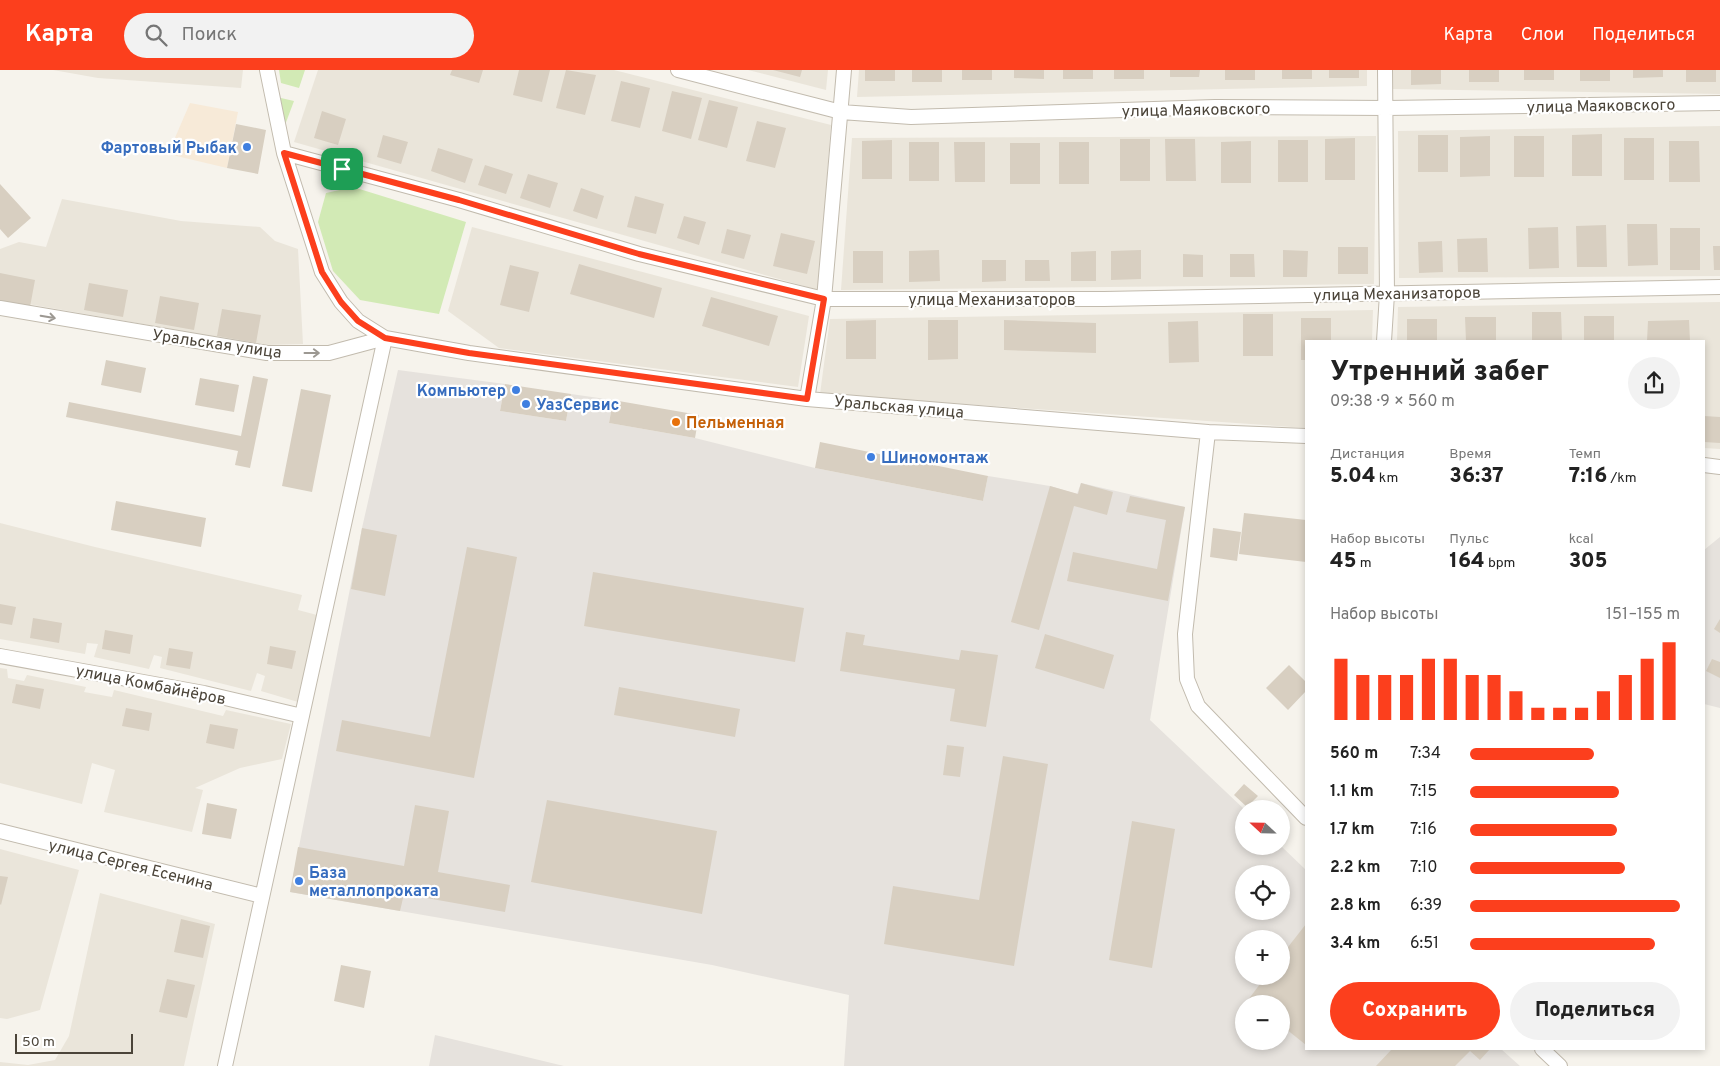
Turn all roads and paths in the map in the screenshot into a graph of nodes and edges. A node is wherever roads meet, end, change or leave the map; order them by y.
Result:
1 (268, 70) edge
2 (678, 70) edge
3 (844, 70) edge
4 (1386, 70) edge
5 (1720, 103) edge
6 (1387, 108) junction
7 (841, 112) junction
8 (284, 153) junction
9 (1720, 286) edge
10 (1387, 294) junction
11 (824, 299) junction
12 (0, 308) edge
13 (385, 338) junction
14 (1384, 340) edge
15 (807, 399) junction
16 (1208, 432) junction
17 (1305, 436) edge
18 (1705, 465) edge
19 (1720, 467) edge
20 (0, 656) edge
21 (302, 716) junction
22 (1305, 817) edge
23 (0, 831) edge
24 (262, 896) junction
25 (1543, 1050) edge
26 (225, 1066) edge
27 (1560, 1066) edge

1 - 8 street
2 - 7 street, улица Маяковского
3 - 7 street
4 - 6 street
5 - 6 street, улица Маяковского
6 - 7 street, улица Маяковского
6 - 10 street
7 - 11 street
8 - 11 street, улица Механизаторов
8 - 13 street
9 - 10 street, улица Механизаторов
10 - 11 street, улица Механизаторов
10 - 14 street
11 - 15 street
12 -> 13 street, Уральская улица
13 - 15 street, Уральская улица
13 - 21 street
15 - 16 street, Уральская улица
16 - 17 street, Уральская улица
16 - 22 street
18 - 19 street
20 - 21 street, улица Комбайнёров
21 - 24 street
23 - 24 street, улица Сергея Есенина
24 - 26 street
25 - 27 street

